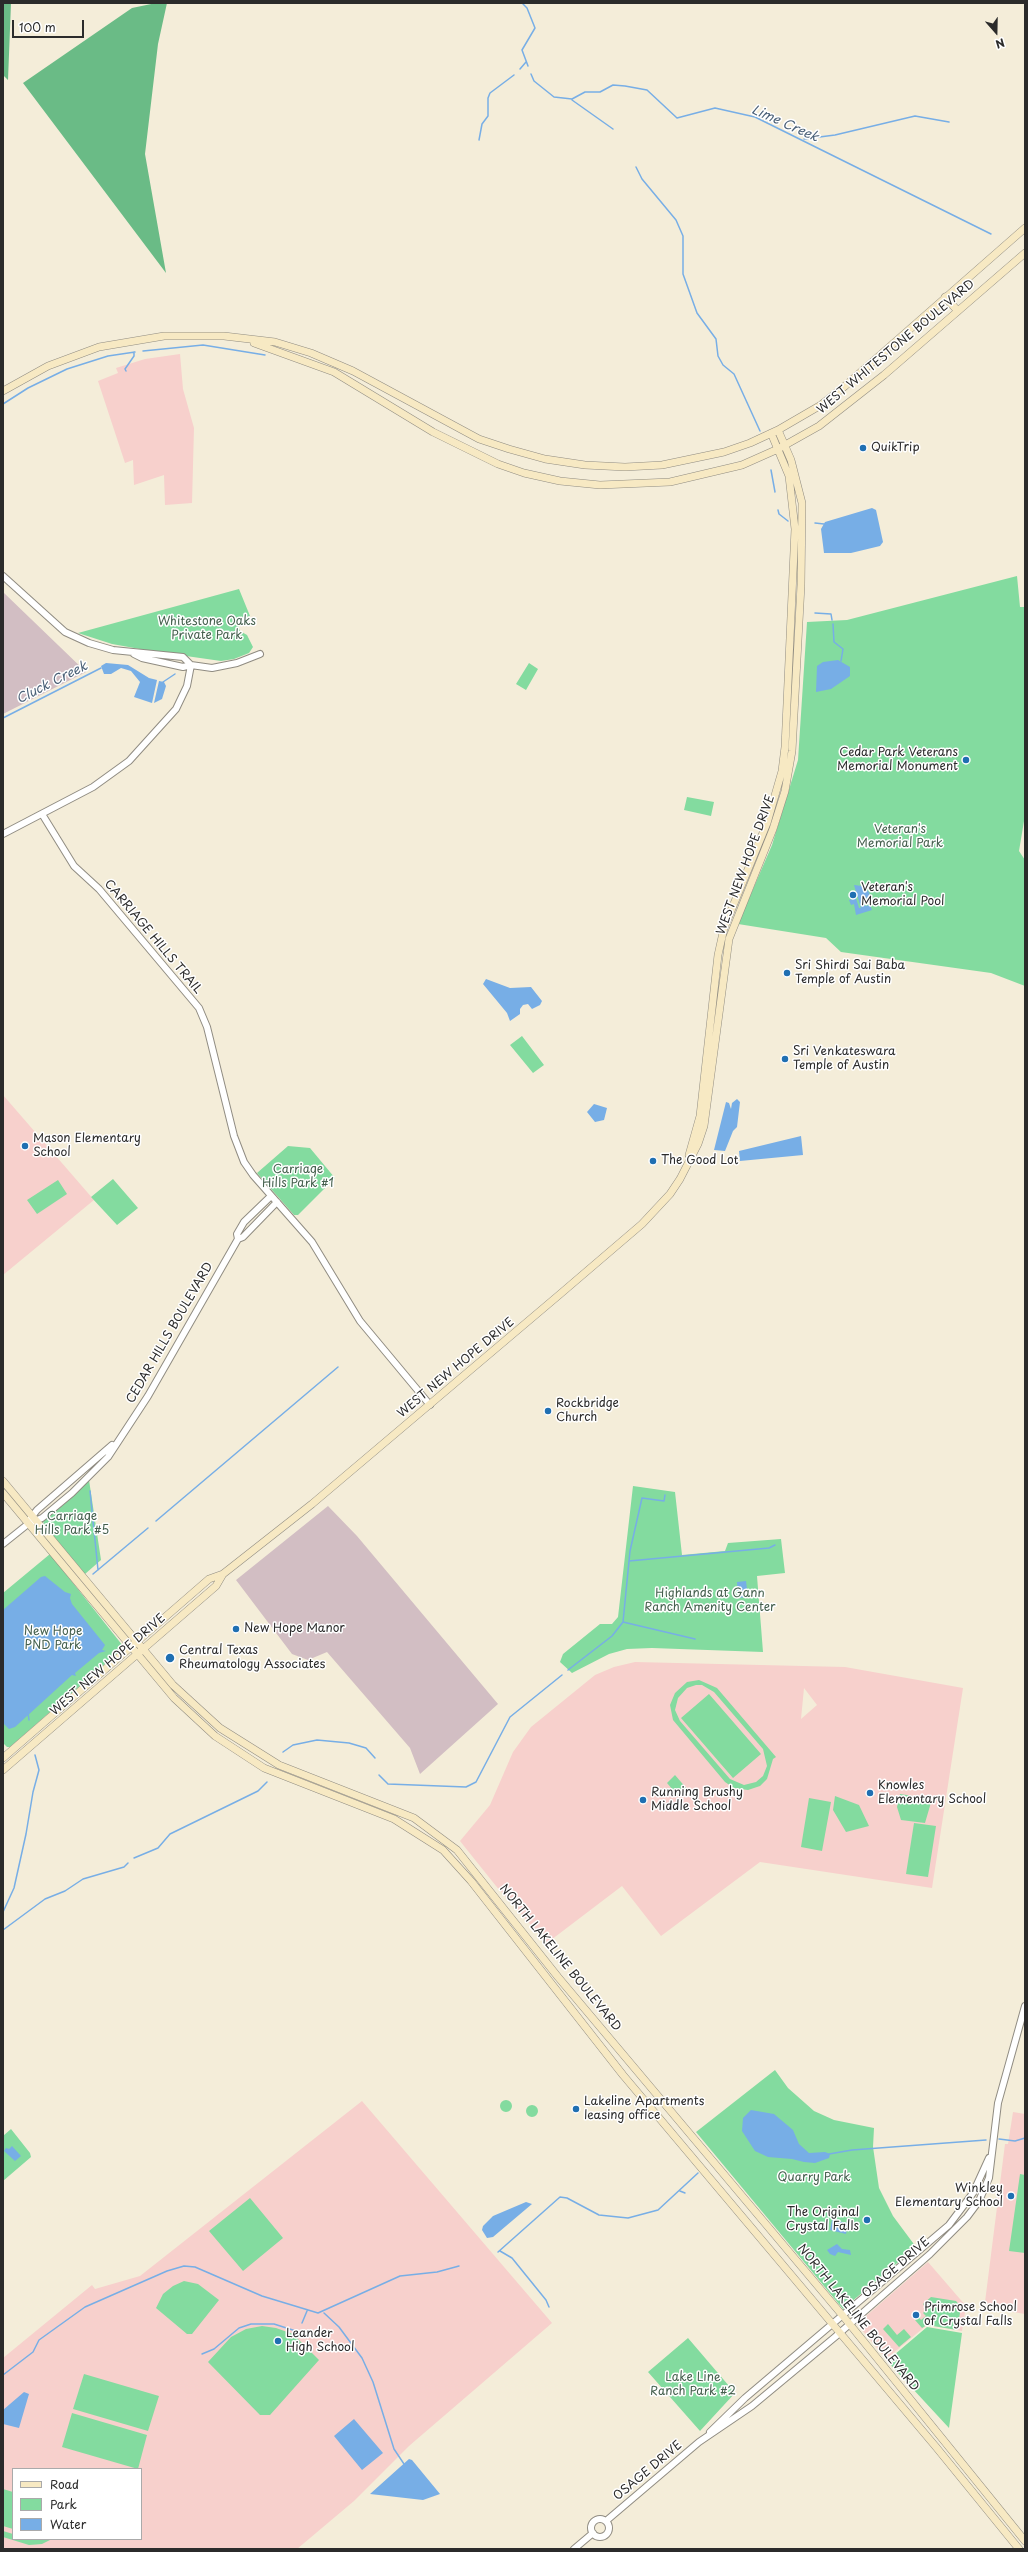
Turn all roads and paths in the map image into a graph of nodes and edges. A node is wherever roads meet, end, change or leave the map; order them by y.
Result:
1 (1025, 228) edge
2 (1025, 253) edge
3 (945, 297) junction
4 (958, 311) junction
5 (238, 338) junction
6 (3, 391) edge
7 (774, 432) junction
8 (785, 445) junction
9 (778, 449) junction
10 (3, 576) edge
11 (134, 654) junction
12 (260, 654) dead end
13 (191, 665) junction
14 (42, 814) junction
15 (3, 834) edge
16 (687, 1163) junction
17 (271, 1196) junction
18 (277, 1202) junction
19 (238, 1239) junction
20 (430, 1405) junction
21 (3, 1481) edge
22 (3, 1493) edge
23 (34, 1518) junction
24 (28, 1524) junction
25 (3, 1544) edge
26 (223, 1574) junction
27 (137, 1641) junction
28 (130, 1647) junction
29 (143, 1648) junction
30 (136, 1654) junction
31 (72, 1698) junction
32 (47, 1732) junction
33 (3, 1758) edge
34 (3, 1770) edge
35 (1025, 2006) edge
36 (992, 2151) junction
37 (843, 2316) junction
38 (833, 2323) junction
39 (849, 2323) junction
40 (840, 2332) junction
41 (706, 2438) junction
42 (606, 2521) junction
43 (593, 2533) junction
44 (1025, 2541) edge
45 (574, 2549) edge
46 (1019, 2549) edge

1 - 3 main road, WEST WHITESTONE BOULEVARD
2 - 4 main road, WEST WHITESTONE BOULEVARD
3 - 4 main road
3 - 7 main road, WEST WHITESTONE BOULEVARD
4 - 8 main road, WEST WHITESTONE BOULEVARD
5 - 6 main road, WEST WHITESTONE BOULEVARD
5 - 7 main road, WEST WHITESTONE BOULEVARD
5 - 9 main road, WEST WHITESTONE BOULEVARD
7 - 8 main road, WEST NEW HOPE DRIVE
7 - 9 main road, WEST NEW HOPE DRIVE
8 - 9 main road, WEST WHITESTONE BOULEVARD
8 - 16 main road, WEST NEW HOPE DRIVE
9 - 16 main road, WEST NEW HOPE DRIVE
10 - 11 street
11 - 13 street
11 - 13 street
12 - 13 street
13 - 14 street
14 - 15 street
14 - 17 street, CARRIAGE HILLS TRAIL
16 - 20 main road, WEST NEW HOPE DRIVE
17 - 18 street, CARRIAGE HILLS TRAIL
17 - 19 street, CEDAR HILLS BOULEVARD
18 - 19 street, CEDAR HILLS BOULEVARD
18 - 20 street, CARRIAGE HILLS TRAIL
19 - 23 street, CEDAR HILLS BOULEVARD
20 - 26 main road, WEST NEW HOPE DRIVE
21 - 23 main road, NORTH LAKELINE BOULEVARD
22 - 24 main road, NORTH LAKELINE BOULEVARD
23 - 24 street, CEDAR HILLS BOULEVARD
23 - 27 main road, NORTH LAKELINE BOULEVARD
24 - 25 street, CEDAR HILLS BOULEVARD
24 - 28 main road, NORTH LAKELINE BOULEVARD
26 - 27 main road, WEST NEW HOPE DRIVE
26 - 29 main road, WEST NEW HOPE DRIVE
27 - 28 main road, WEST NEW HOPE DRIVE
27 - 29 main road, NORTH LAKELINE BOULEVARD
28 - 30 main road, NORTH LAKELINE BOULEVARD
28 - 31 main road, WEST NEW HOPE DRIVE
29 - 30 main road, WEST NEW HOPE DRIVE
29 - 37 main road, NORTH LAKELINE BOULEVARD
30 - 32 main road, WEST NEW HOPE DRIVE
30 - 38 main road, NORTH LAKELINE BOULEVARD
31 - 32 main road
31 - 33 main road, WEST NEW HOPE DRIVE
32 - 34 main road, WEST NEW HOPE DRIVE
35 - 36 street, OSAGE DRIVE
36 - 37 street, OSAGE DRIVE
36 - 39 street, OSAGE DRIVE
37 - 38 street, OSAGE DRIVE
37 - 39 main road, NORTH LAKELINE BOULEVARD
38 - 40 main road, NORTH LAKELINE BOULEVARD
38 - 41 street, OSAGE DRIVE
39 - 40 street, OSAGE DRIVE
39 - 44 main road, NORTH LAKELINE BOULEVARD
40 - 41 street, OSAGE DRIVE
40 - 46 main road, NORTH LAKELINE BOULEVARD
41 - 42 street, OSAGE DRIVE
42 - 43 street
42 - 43 street
43 - 45 street

